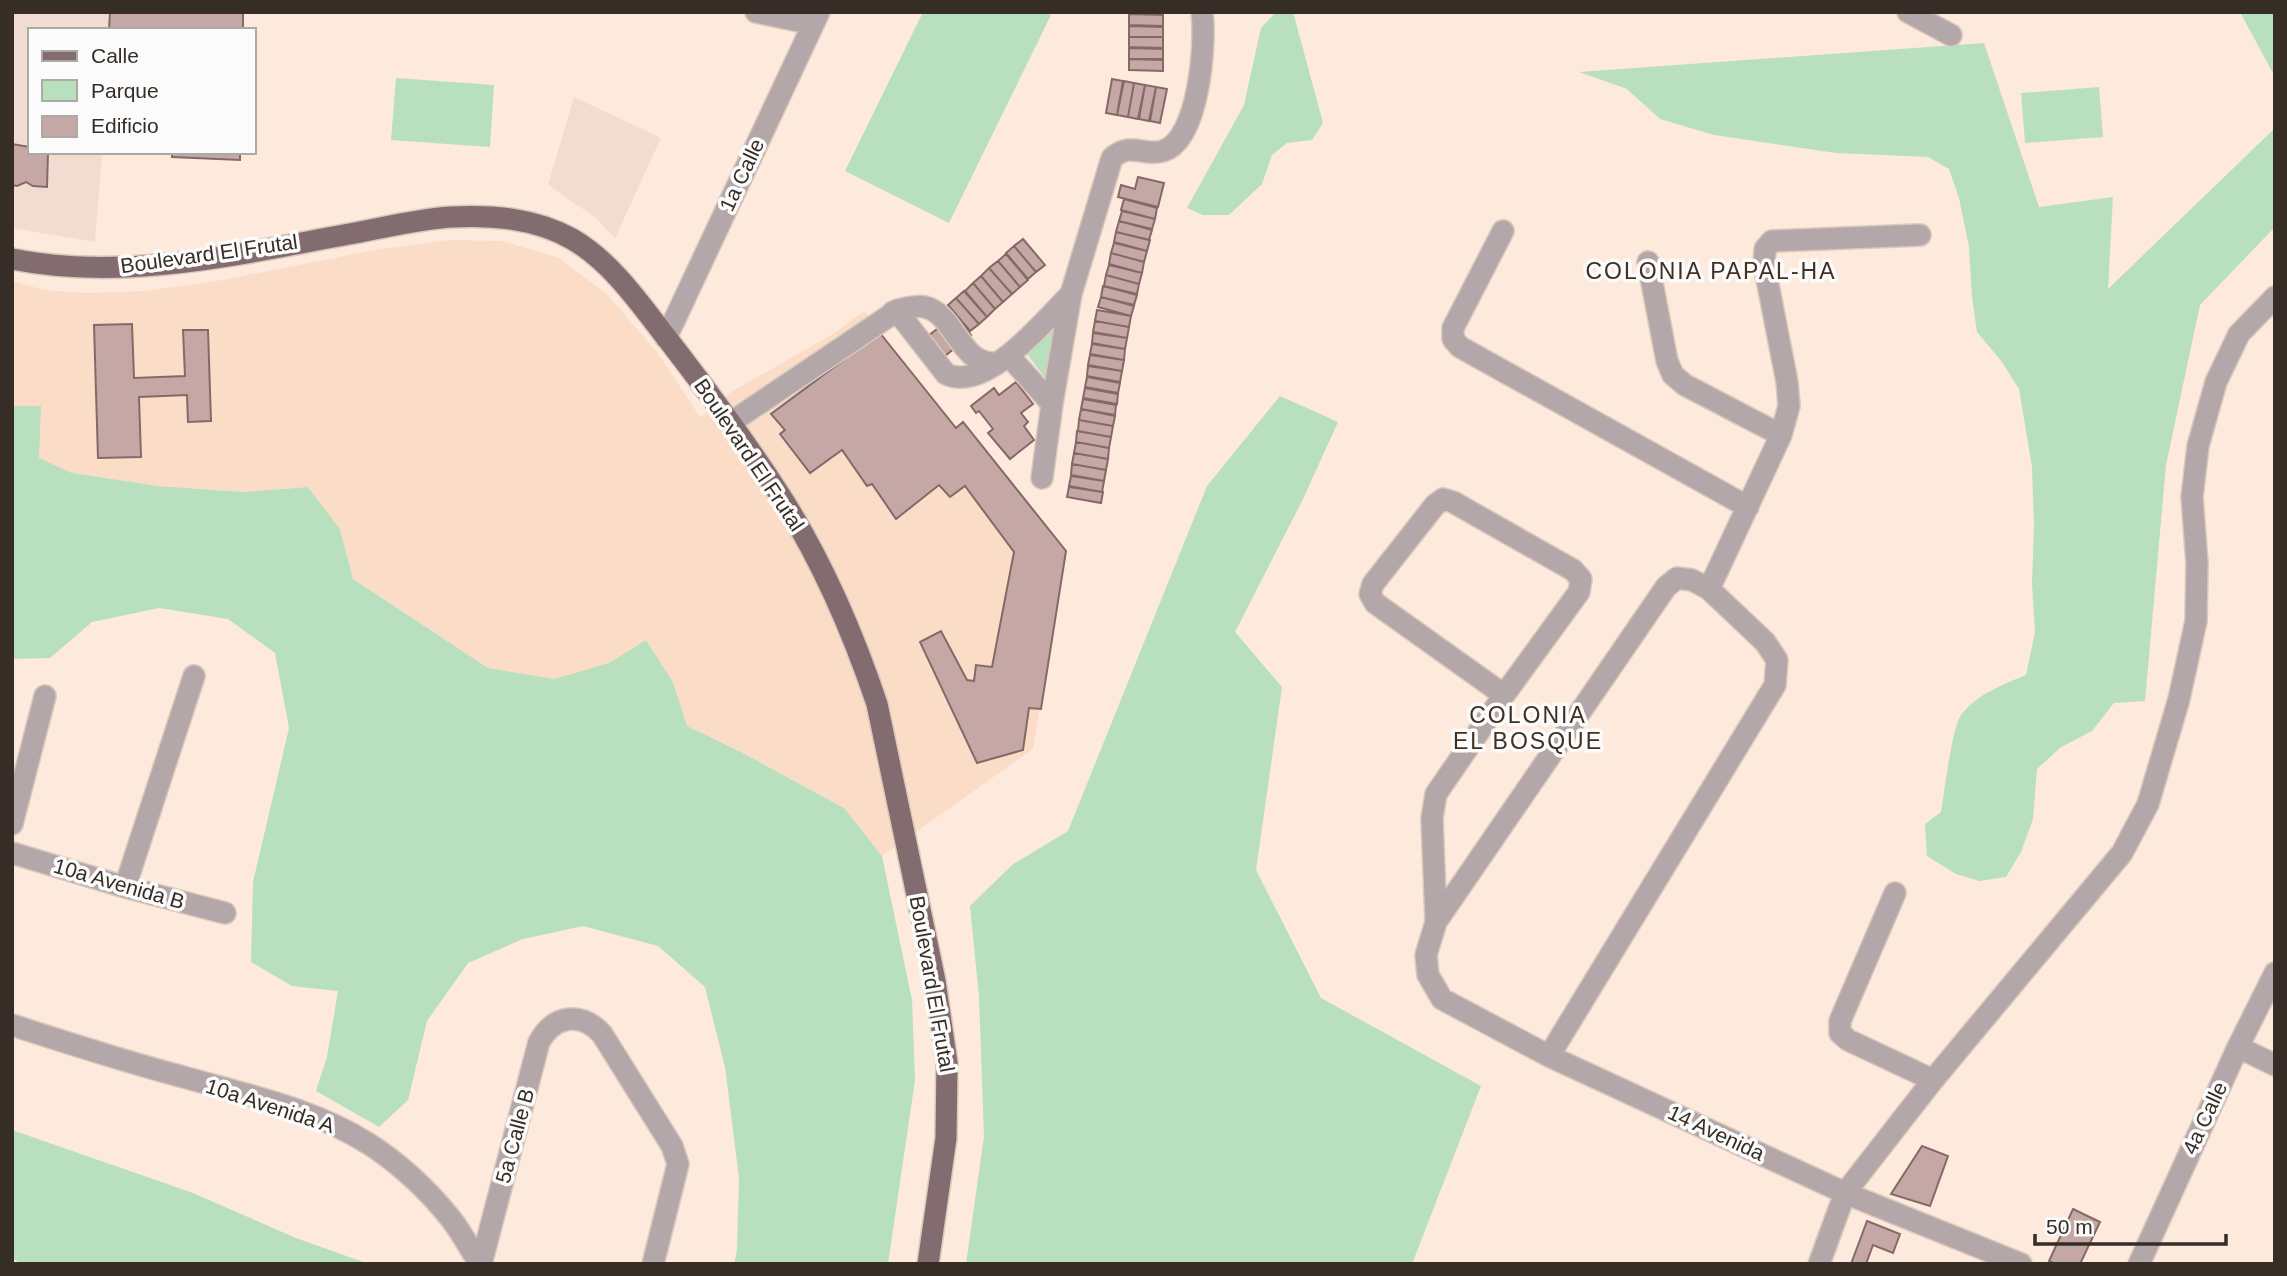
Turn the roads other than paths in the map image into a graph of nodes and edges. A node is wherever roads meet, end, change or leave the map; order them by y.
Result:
1 (756, 12) edge
2 (1202, 12) edge
3 (1908, 12) edge
4 (816, 18) edge
5 (1951, 35) dead end
6 (1503, 231) dead end
7 (1920, 235) dead end
8 (12, 259) edge
9 (1648, 262) dead end
10 (1071, 294) junction
11 (2275, 297) edge
12 (893, 312) junction
13 (666, 338) junction
14 (1002, 360) junction
15 (1052, 404) junction
16 (730, 423) junction
17 (1780, 435) junction
18 (1042, 478) dead end
19 (1748, 507) junction
20 (1709, 589) junction
21 (194, 676) dead end
22 (1504, 695) junction
23 (45, 696) dead end
24 (12, 824) edge
25 (12, 853) edge
26 (125, 887) junction
27 (1895, 893) dead end
28 (225, 913) dead end
29 (1436, 922) junction
30 (2275, 974) edge
31 (12, 1025) edge
32 (2238, 1047) junction
33 (1549, 1056) junction
34 (2275, 1065) edge
35 (1933, 1080) junction
36 (1845, 1193) junction
37 (480, 1264) edge
38 (653, 1264) edge
39 (928, 1264) edge
40 (1819, 1264) edge
41 (2021, 1264) edge
42 (2139, 1264) edge

1 - 4 street
2 - 10 street
3 - 5 street
4 - 13 street, 1a Calle
6 - 19 street
7 - 17 street
8 - 13 main road, Boulevard El Frutal
9 - 17 street
10 - 14 street
10 - 15 street
11 - 35 street
12 - 14 street
12 - 14 street
12 - 16 street
13 - 16 main road, Boulevard El Frutal
14 - 15 street
15 - 18 street
16 - 39 main road, Boulevard El Frutal
17 - 19 street
19 - 20 street
20 - 29 street
20 - 33 street
21 - 26 street
22 - 22 street
22 - 29 street
23 - 24 street
25 - 26 street, 10a Avenida B
26 - 28 street, 10a Avenida B
27 - 35 street
29 - 33 street, 14 Avenida
30 - 32 street, 4a Calle
31 - 37 street, 10a Avenida A
32 - 34 street
32 - 42 street, 4a Calle
33 - 36 street, 14 Avenida
35 - 36 street
36 - 40 street
36 - 41 street, 14 Avenida
37 - 38 street, 5a Calle B

